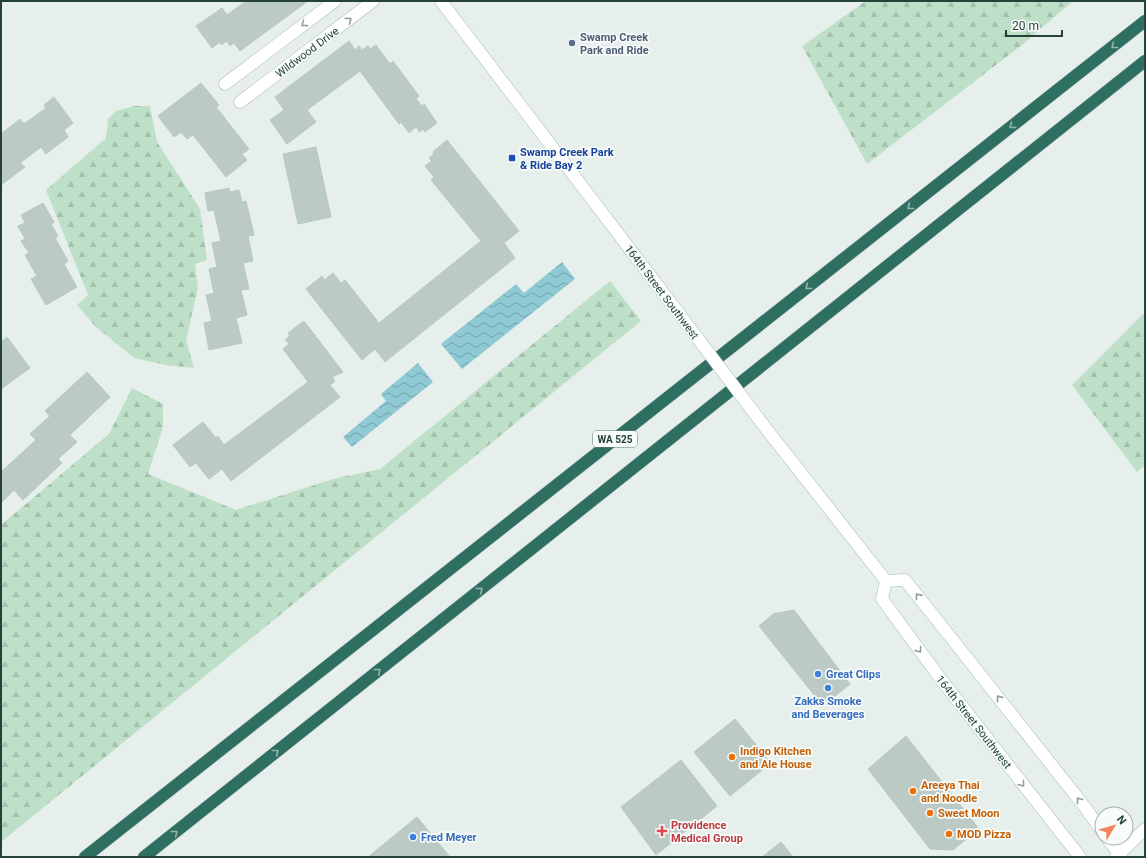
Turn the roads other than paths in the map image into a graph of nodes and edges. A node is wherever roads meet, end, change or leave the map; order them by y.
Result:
1 (335, 1) edge
2 (374, 1) edge
3 (441, 1) edge
4 (1145, 21) edge
5 (1145, 61) edge
6 (225, 84) dead end
7 (240, 102) dead end
8 (886, 581) junction
9 (1094, 820) edge
10 (1145, 829) edge
11 (1112, 846) edge
12 (1118, 856) edge
13 (85, 857) edge
14 (144, 857) edge
15 (1080, 857) edge

1 -> 6 main road
7 -> 2 main road, Wildwood Drive
3 - 8 main road, 164th Street Southwest, bridge
4 -> 13 highway, WA 525
14 -> 5 highway, WA 525
9 -> 8 main road
8 -> 15 main road, 164th Street Southwest
10 - 12 main road
11 - 12 main road

